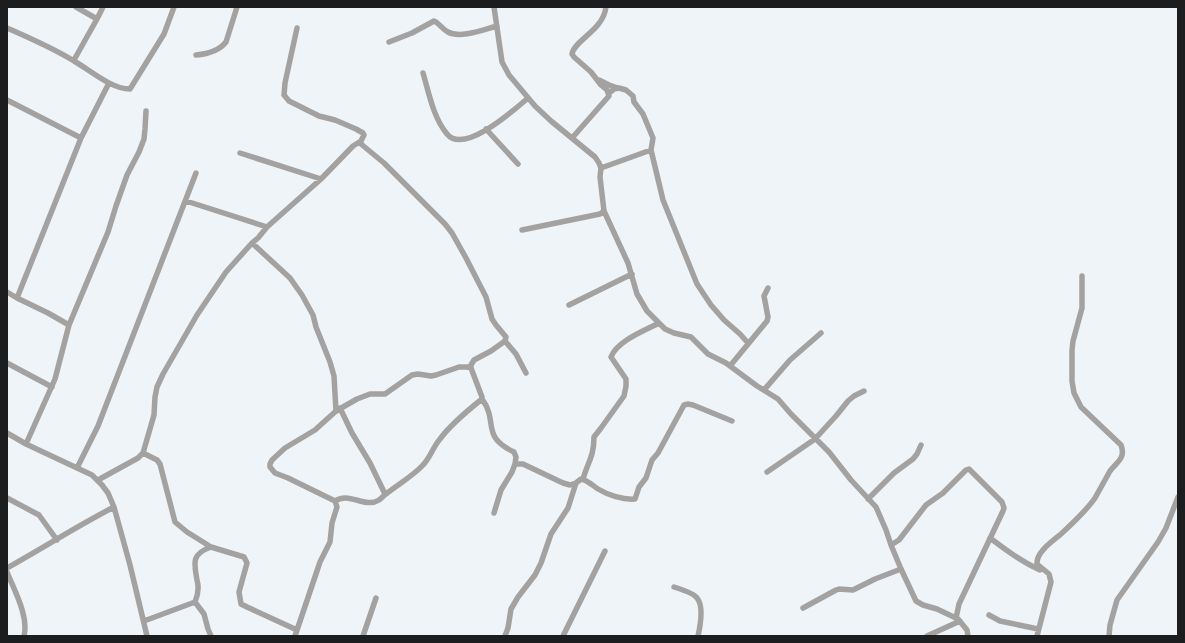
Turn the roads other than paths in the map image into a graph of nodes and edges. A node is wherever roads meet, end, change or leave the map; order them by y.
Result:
1 (76, 7) edge
2 (103, 7) edge
3 (174, 7) edge
4 (237, 7) edge
5 (494, 7) edge
6 (606, 7) edge
7 (97, 19) junction
8 (497, 26) junction
9 (7, 28) edge
10 (297, 28) dead end
11 (389, 42) dead end
12 (196, 56) dead end
13 (74, 60) junction
14 (423, 74) dead end
15 (596, 78) junction
16 (109, 83) junction
17 (619, 88) junction
18 (609, 93) junction
19 (528, 98) junction
20 (7, 100) edge
21 (146, 111) dead end
22 (486, 130) junction
23 (81, 138) junction
24 (572, 138) junction
25 (361, 141) junction
26 (651, 150) junction
27 (240, 153) dead end
28 (518, 164) dead end
29 (600, 168) junction
30 (196, 173) dead end
31 (321, 179) junction
32 (186, 201) junction
33 (604, 210) junction
34 (267, 227) junction
35 (522, 230) dead end
36 (252, 243) junction
37 (632, 274) junction
38 (1082, 276) dead end
39 (768, 288) dead end
40 (7, 292) edge
41 (17, 298) junction
42 (569, 306) dead end
43 (658, 323) junction
44 (68, 325) junction
45 (821, 333) dead end
46 (505, 341) junction
47 (748, 343) junction
48 (7, 363) edge
49 (730, 366) junction
50 (471, 368) junction
51 (526, 373) dead end
52 (52, 387) junction
53 (764, 390) junction
54 (864, 392) dead end
55 (482, 399) junction
56 (338, 410) junction
57 (732, 421) dead end
58 (7, 433) edge
59 (815, 439) junction
60 (26, 444) junction
61 (921, 445) dead end
62 (143, 453) junction
63 (515, 464) junction
64 (77, 468) junction
65 (767, 472) dead end
66 (583, 479) junction
67 (98, 480) junction
68 (576, 483) junction
69 (385, 494) junction
70 (7, 498) edge
71 (868, 498) junction
72 (1178, 498) edge
73 (335, 501) junction
74 (114, 507) junction
75 (494, 513) dead end
76 (990, 538) junction
77 (56, 540) junction
78 (891, 545) junction
79 (211, 547) junction
80 (605, 551) dead end
81 (7, 568) edge
82 (901, 569) junction
83 (7, 572) edge
84 (1045, 572) junction
85 (674, 587) dead end
86 (376, 598) dead end
87 (195, 602) junction
88 (803, 608) dead end
89 (989, 615) dead end
90 (958, 620) junction
91 (144, 621) junction
92 (1038, 629) junction
93 (297, 630) junction
94 (24, 636) edge
95 (147, 636) edge
96 (211, 636) edge
97 (295, 636) edge
98 (363, 636) edge
99 (505, 636) edge
100 (564, 636) edge
101 (698, 636) edge
102 (927, 636) edge
103 (968, 636) edge
104 (1037, 636) edge
105 (1109, 636) edge

1 - 7 street
2 - 7 street
3 - 16 street
4 - 12 street
5 - 8 street
6 - 15 street
7 - 13 street
8 - 11 street
8 - 19 street
9 - 13 street
10 - 25 street
13 - 16 street
14 - 22 street
15 - 17 street
15 - 18 street
16 - 23 street
17 - 18 street
17 - 26 street
18 - 24 street
19 - 22 street
19 - 24 street
20 - 23 street
21 - 44 street
22 - 28 street
23 - 41 street
24 - 29 street
25 - 31 street
25 - 46 street
26 - 29 street
26 - 47 street
27 - 31 street
29 - 33 street
30 - 32 street
31 - 34 street
32 - 34 street
32 - 64 street
33 - 35 street
33 - 37 street
34 - 36 street
36 - 56 street
36 - 62 street
37 - 42 street
37 - 43 street
38 - 84 street
39 - 47 street
40 - 41 street
41 - 44 street
43 - 49 street
43 - 66 street
44 - 52 street
45 - 53 street
46 - 50 street
46 - 51 street
47 - 49 street
48 - 52 street
49 - 53 street
50 - 55 street
50 - 56 street
52 - 60 street
53 - 59 street
54 - 59 street
55 - 63 street
55 - 69 street
56 - 69 street
56 - 73 street
57 - 66 street
58 - 60 street
59 - 65 street
59 - 71 street
60 - 64 street
61 - 71 street
62 - 67 street
62 - 79 street
63 - 68 street
63 - 75 street
64 - 67 street
66 - 68 street
67 - 74 street
68 - 99 street
69 - 73 street
70 - 77 street
71 - 78 street
72 - 105 street
73 - 93 street
74 - 77 street
74 - 91 street
76 - 78 street
76 - 84 street
76 - 90 street
77 - 81 street
78 - 82 street
79 - 87 street
79 - 93 street
80 - 100 street
82 - 88 street
82 - 90 street
83 - 94 street
84 - 92 street
85 - 101 street
86 - 98 street
87 - 91 street
87 - 96 street
89 - 92 street
90 - 102 street
90 - 103 street
91 - 95 street
92 - 104 street
93 - 97 street

